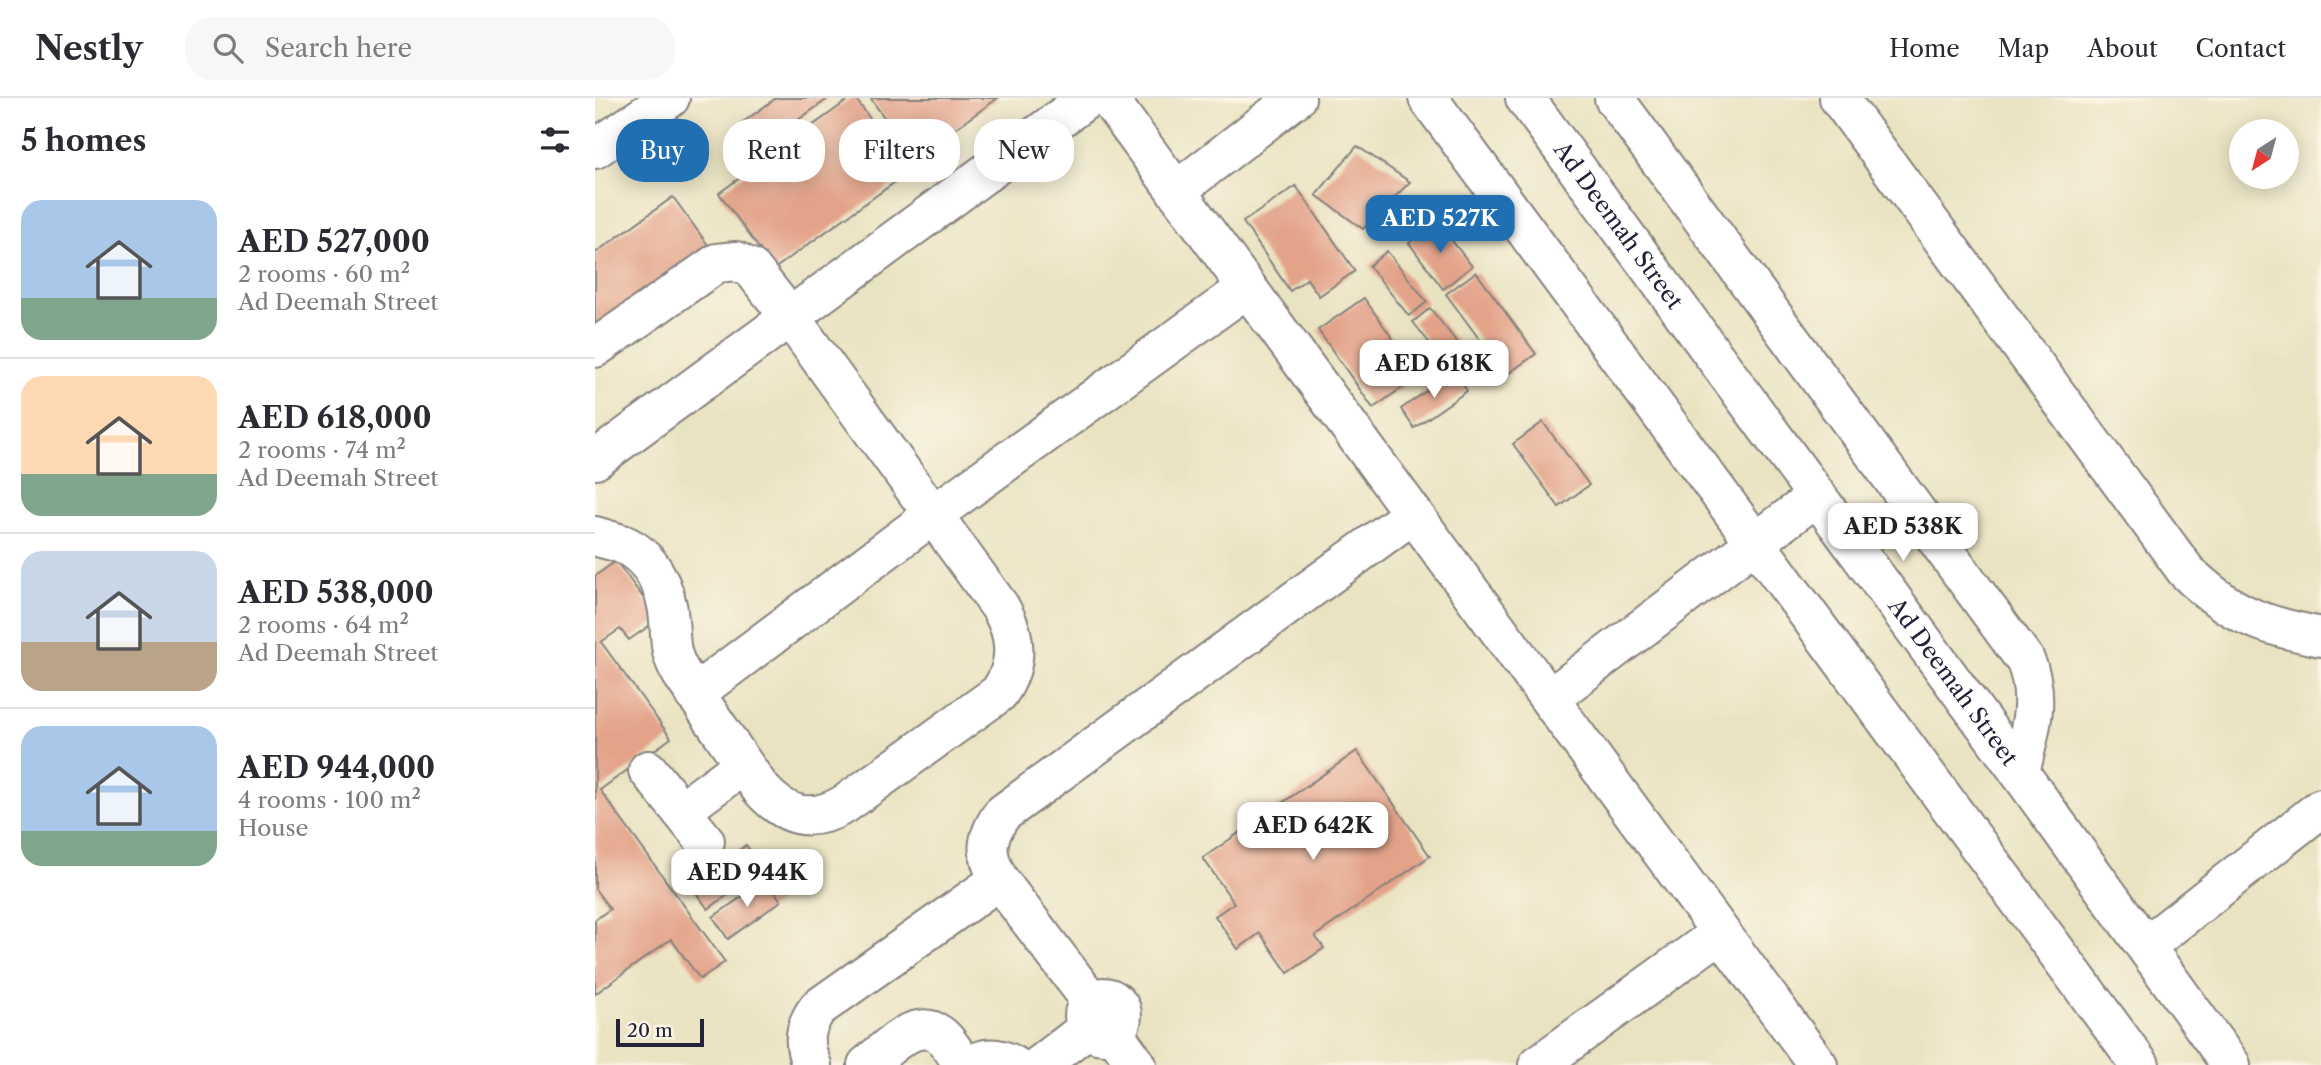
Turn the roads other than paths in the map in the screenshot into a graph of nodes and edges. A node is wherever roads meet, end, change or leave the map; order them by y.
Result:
1 (670, 98) edge
2 (1088, 98) edge
3 (1108, 98) edge
4 (1296, 98) edge
5 (1428, 98) edge
6 (1525, 98) edge
7 (1614, 98) edge
8 (1839, 98) edge
9 (595, 149) edge
10 (1175, 191) junction
11 (1247, 288) junction
12 (790, 317) junction
13 (595, 348) edge
14 (595, 460) edge
15 (1817, 496) junction
16 (934, 514) junction
17 (1413, 514) junction
18 (595, 536) edge
19 (1755, 541) junction
20 (2321, 637) edge
21 (694, 694) junction
22 (1550, 698) junction
23 (743, 765) junction
24 (648, 770) dead end
25 (2020, 773) junction
26 (2321, 808) edge
27 (681, 811) junction
28 (705, 841) dead end
29 (999, 880) junction
30 (1719, 934) junction
31 (2145, 946) junction
32 (1097, 1020) junction
33 (812, 1065) edge
34 (867, 1065) edge
35 (963, 1065) edge
36 (971, 1065) edge
37 (1013, 1065) edge
38 (1040, 1065) edge
39 (1137, 1065) edge
40 (1538, 1065) edge
41 (1818, 1065) edge
42 (2140, 1065) edge
43 (2231, 1065) edge

1 - 9 street
2 - 12 street
3 - 10 street
4 - 10 street
5 - 19 street
6 - 15 street, Ad Deemah Street
7 - 25 street
8 - 20 street
10 - 11 street
11 - 16 street
11 - 17 street
12 - 13 street
12 - 14 street
12 - 16 street
15 - 19 street
15 - 25 street, Ad Deemah Street
16 - 21 street
16 - 23 street
17 - 22 street
17 - 29 street
18 - 21 street
19 - 22 street
19 - 42 street
21 - 23 street
22 - 30 street
23 - 27 street
24 - 27 street
25 - 31 street, Ad Deemah Street
26 - 31 street
27 - 28 street
29 - 32 street
29 - 33 street
30 - 40 street
30 - 41 street
31 - 43 street, Ad Deemah Street
32 - 38 street
32 - 39 street
34 - 35 street
36 - 37 street

